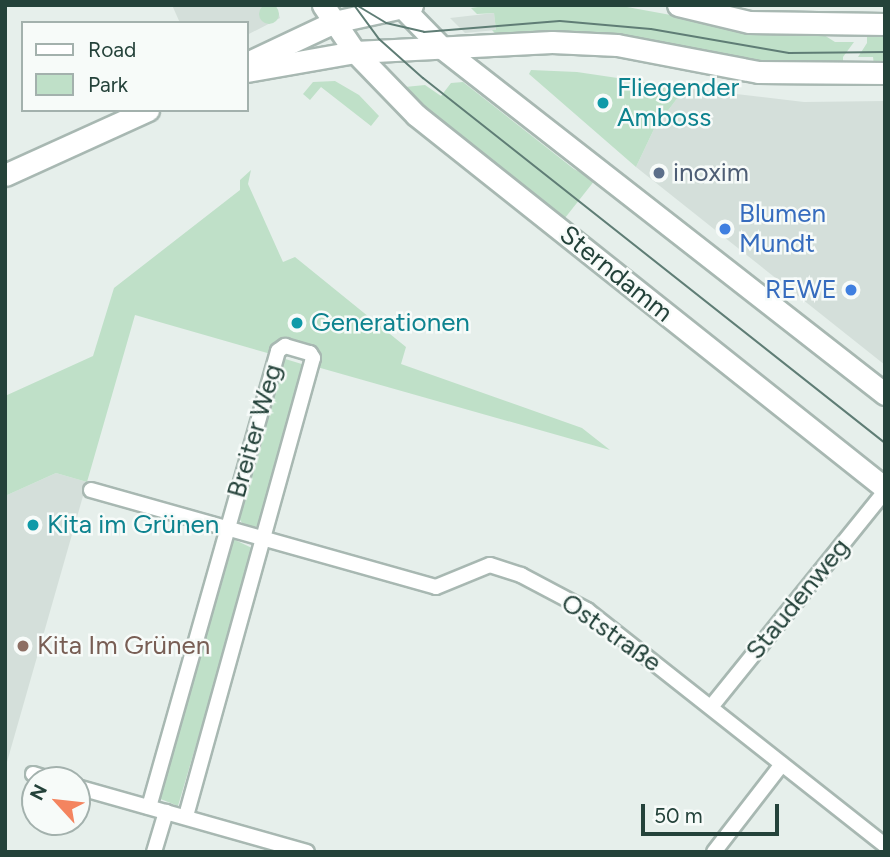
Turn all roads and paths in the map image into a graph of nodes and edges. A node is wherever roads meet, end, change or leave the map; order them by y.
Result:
1 (678, 5) edge
2 (405, 6) edge
3 (328, 14) edge
4 (885, 24) edge
5 (442, 48) junction
6 (355, 52) junction
7 (248, 62) edge
8 (248, 71) edge
9 (885, 73) edge
10 (144, 112) edge
11 (5, 175) edge
12 (885, 394) edge
13 (885, 489) edge
14 (91, 490) dead end
15 (227, 530) junction
16 (263, 540) junction
17 (711, 707) junction
18 (782, 764) junction
19 (91, 791) edge
20 (149, 807) junction
21 (166, 812) junction
22 (186, 817) junction
23 (885, 845) edge
24 (154, 852) edge
25 (307, 852) edge
26 (713, 852) edge

1 - 4 street
2 - 3 street
2 - 5 street
3 - 6 street, Sterndamm
3 - 7 street
5 - 6 street
5 - 9 street
5 - 12 street
6 - 8 street
6 - 13 street, Sterndamm
10 - 11 street
13 - 17 street, Staudenweg
14 - 15 street, Oststraße
15 - 16 street, Oststraße
15 - 16 street, Breiter Weg
15 - 20 street, Breiter Weg
16 - 17 street, Oststraße
16 - 22 street, Breiter Weg
17 - 18 street, Oststraße
18 - 23 street, Oststraße
18 - 26 street
19 - 20 street
20 - 21 street
21 - 22 street
21 - 24 street
22 - 25 street

